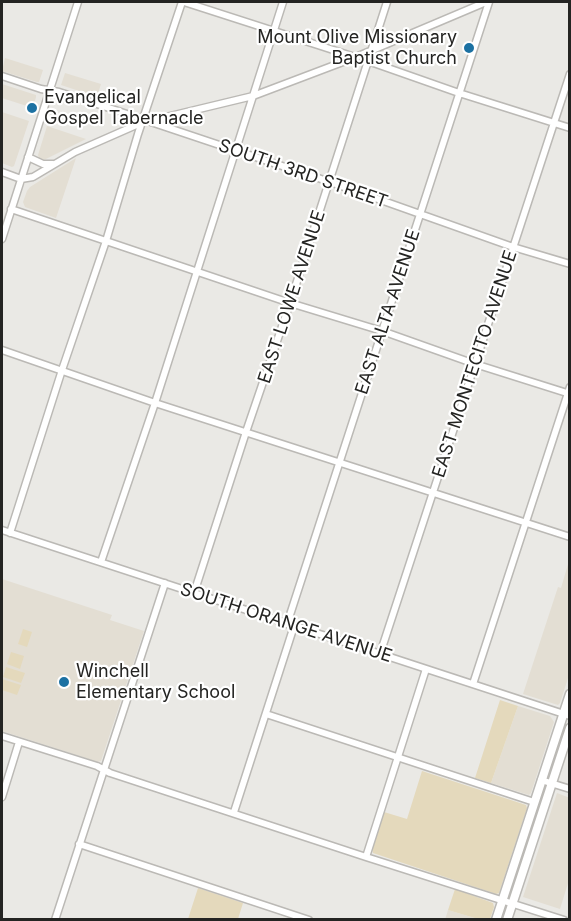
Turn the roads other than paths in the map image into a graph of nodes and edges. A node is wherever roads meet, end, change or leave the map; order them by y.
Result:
1 (77, 2) edge
2 (183, 2) edge
3 (283, 2) edge
4 (387, 2) edge
5 (488, 2) edge
6 (274, 31) junction
7 (370, 51) junction
8 (356, 57) junction
9 (368, 61) junction
10 (570, 74) edge
11 (2, 76) edge
12 (50, 91) junction
13 (459, 93) junction
14 (253, 96) junction
15 (144, 121) junction
16 (554, 123) junction
17 (570, 128) edge
18 (235, 151) junction
19 (28, 157) junction
20 (54, 164) junction
21 (2, 172) edge
22 (21, 178) junction
23 (330, 182) junction
24 (11, 209) junction
25 (420, 214) junction
26 (2, 239) edge
27 (106, 241) junction
28 (513, 247) junction
29 (570, 264) edge
30 (197, 272) junction
31 (290, 303) junction
32 (382, 331) junction
33 (2, 350) edge
34 (475, 364) junction
35 (62, 370) junction
36 (569, 391) edge
37 (155, 403) junction
38 (246, 432) junction
39 (339, 462) junction
40 (433, 493) junction
41 (525, 523) junction
42 (2, 530) edge
43 (10, 533) junction
44 (570, 537) edge
45 (100, 562) junction
46 (165, 583) junction
47 (194, 593) junction
48 (286, 624) junction
49 (294, 626) junction
50 (380, 654) junction
51 (426, 669) junction
52 (473, 684) junction
53 (570, 694) edge
54 (266, 714) junction
55 (566, 715) edge
56 (570, 728) edge
57 (2, 736) edge
58 (19, 742) junction
59 (397, 758) junction
60 (104, 770) junction
61 (541, 780) junction
62 (551, 784) junction
63 (570, 789) edge
64 (2, 796) edge
65 (534, 802) junction
66 (234, 813) junction
67 (79, 844) junction
68 (366, 857) junction
69 (502, 900) junction
70 (512, 903) junction
71 (55, 920) edge
72 (309, 920) edge
73 (496, 920) edge
74 (507, 920) edge
75 (564, 920) edge

1 - 12 street
2 - 6 street
2 - 15 street
3 - 6 street
4 - 7 street, EAST LOWE AVENUE
5 - 7 street
5 - 13 street, EAST ALTA AVENUE
6 - 8 street
6 - 14 street
7 - 8 street
7 - 9 street, EAST LOWE AVENUE
8 - 9 street
8 - 14 street
9 - 13 street
9 - 23 street, EAST LOWE AVENUE
10 - 16 street, EAST MONTECITO AVENUE
11 - 12 street, SOUTH 3RD STREET
12 - 15 street, SOUTH 3RD STREET
12 - 19 street
13 - 16 street
13 - 25 street, EAST ALTA AVENUE
14 - 15 street
14 - 18 street
15 - 18 street, SOUTH 3RD STREET
15 - 20 street
15 - 27 street
16 - 17 street
16 - 28 street, EAST MONTECITO AVENUE
18 - 23 street, SOUTH 3RD STREET
18 - 30 street
19 - 20 street
19 - 22 street
20 - 22 street
21 - 22 street
22 - 24 street
23 - 25 street, SOUTH 3RD STREET
23 - 31 street, EAST LOWE AVENUE
24 - 26 street
24 - 27 street
25 - 28 street, SOUTH 3RD STREET
25 - 32 street, EAST ALTA AVENUE
27 - 30 street
27 - 35 street
28 - 29 street, SOUTH 3RD STREET
28 - 34 street, EAST MONTECITO AVENUE
30 - 31 street
30 - 37 street
31 - 32 street
31 - 38 street, EAST LOWE AVENUE
32 - 34 street
32 - 39 street, EAST ALTA AVENUE
33 - 35 street
34 - 36 street
34 - 40 street, EAST MONTECITO AVENUE
35 - 37 street
35 - 43 street
36 - 41 street
37 - 38 street
37 - 45 street
38 - 39 street
38 - 47 street, EAST LOWE AVENUE
39 - 40 street
39 - 48 street, EAST ALTA AVENUE
40 - 41 street
40 - 50 street, EAST MONTECITO AVENUE
41 - 44 street
41 - 52 street
42 - 43 street, SOUTH ORANGE AVENUE
43 - 45 street, SOUTH ORANGE AVENUE
45 - 46 street, SOUTH ORANGE AVENUE
46 - 47 street, SOUTH ORANGE AVENUE
46 - 60 street
47 - 48 street, SOUTH ORANGE AVENUE
48 - 49 street, SOUTH ORANGE AVENUE
49 - 50 street, SOUTH ORANGE AVENUE
49 - 54 street
50 - 51 street, SOUTH ORANGE AVENUE
51 - 52 street, SOUTH ORANGE AVENUE
51 - 59 street
52 - 55 street, SOUTH ORANGE AVENUE
53 - 55 main road
54 - 59 street
54 - 66 street
55 - 61 main road
56 - 62 main road
57 - 58 street
58 - 60 street
58 - 64 street
59 - 65 street
59 - 68 street
60 - 66 street
60 - 67 street
61 - 62 street
61 - 65 main road
62 - 63 street
62 - 70 main road
65 - 69 main road
66 - 68 street
67 - 71 street
67 - 72 street
68 - 69 street
69 - 70 street
69 - 73 main road
70 - 74 main road
70 - 75 street

